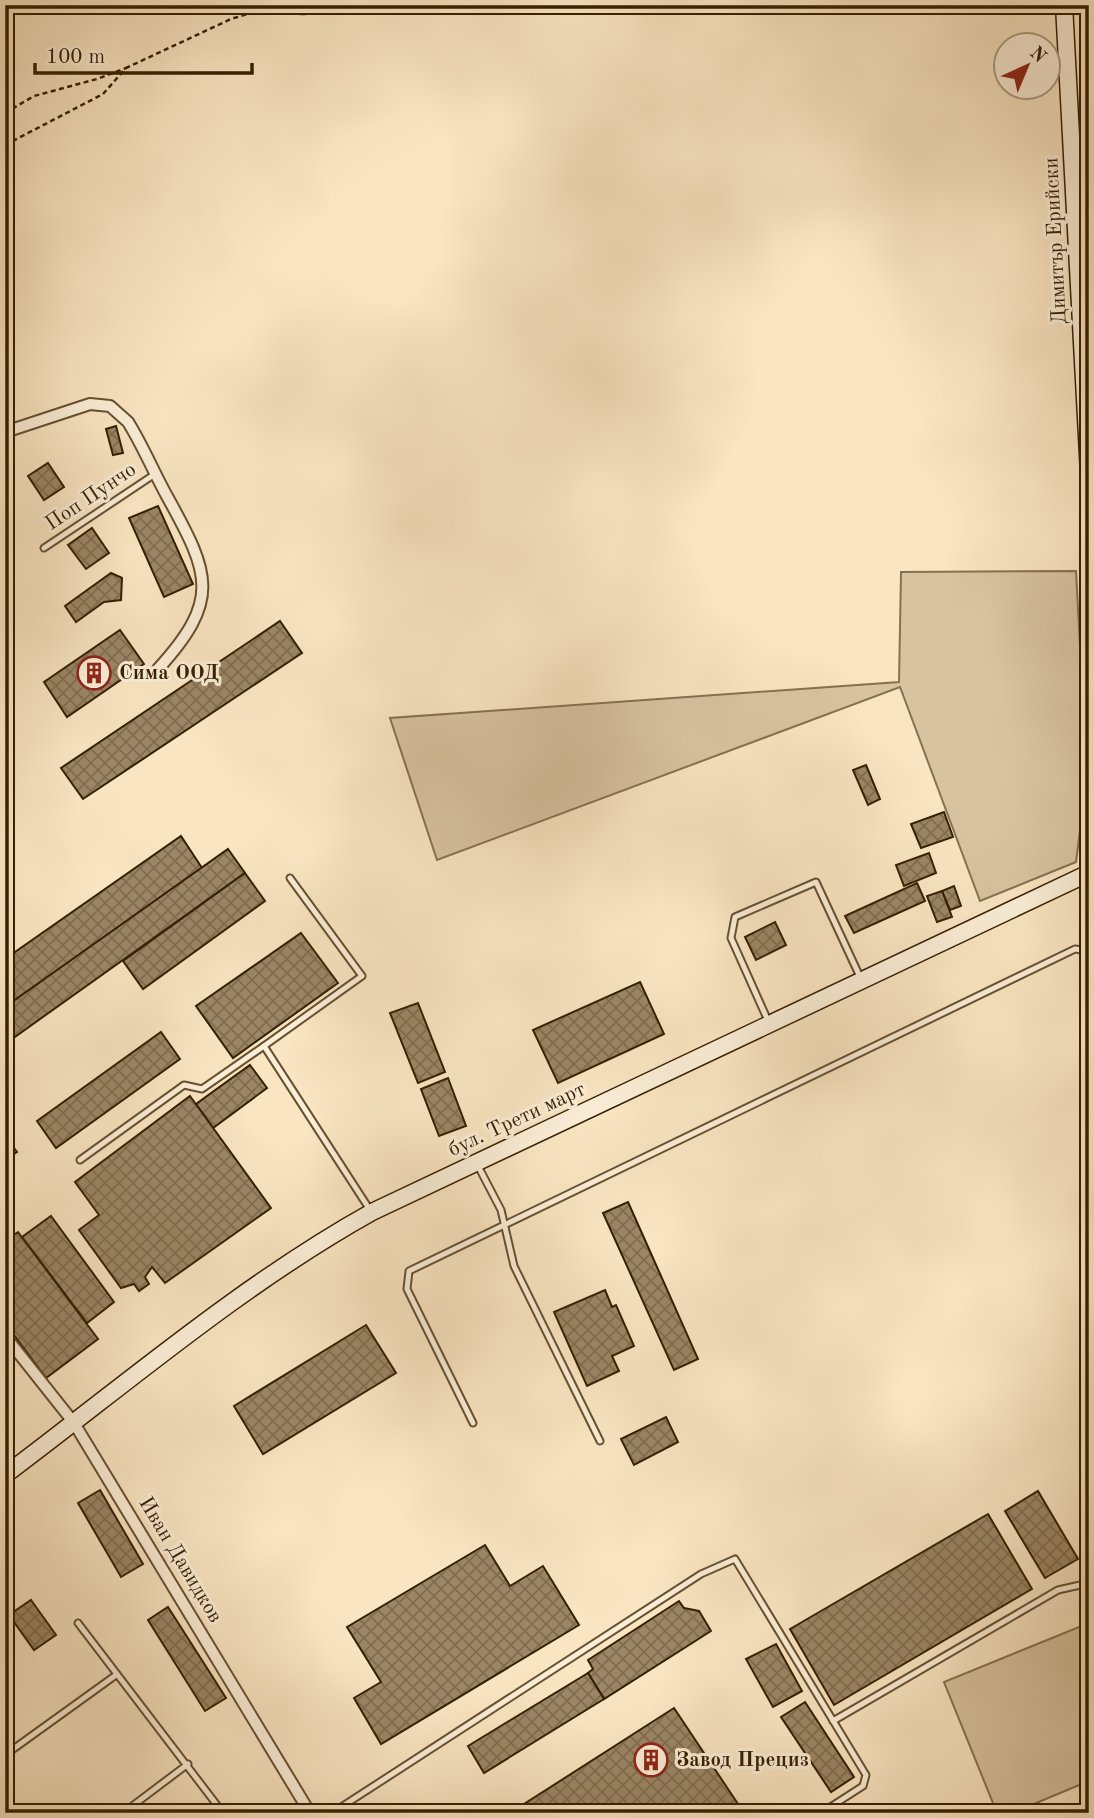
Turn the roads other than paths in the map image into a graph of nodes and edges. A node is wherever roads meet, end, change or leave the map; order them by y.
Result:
1 (1064, 5) edge
2 (1081, 153) edge
3 (5, 432) edge
4 (155, 474) junction
5 (1089, 474) edge
6 (44, 548) dead end
7 (158, 669) dead end
8 (1089, 873) edge
9 (290, 878) dead end
10 (1089, 951) edge
11 (862, 981) junction
12 (770, 1025) junction
13 (264, 1046) junction
14 (80, 1160) dead end
15 (476, 1161) junction
16 (372, 1212) junction
17 (506, 1223) junction
18 (5, 1335) edge
19 (74, 1423) junction
20 (473, 1423) dead end
21 (600, 1441) dead end
22 (5, 1475) edge
23 (1089, 1583) edge
24 (78, 1623) dead end
25 (116, 1675) junction
26 (832, 1721) junction
27 (5, 1755) edge
28 (188, 1764) junction
29 (122, 1813) edge
30 (223, 1813) edge
31 (310, 1813) edge
32 (332, 1813) edge
33 (821, 1813) edge

1 - 2 main road, Димитър Ерийски
2 - 5 main road, Димитър Ерийски
3 - 4 street
4 - 6 lane, Поп Пунчо
4 - 7 street
8 - 11 main road, бул. Трети март
9 - 13 lane
10 - 17 lane
11 - 12 main road, бул. Трети март
11 - 12 lane
12 - 15 main road, бул. Трети март
13 - 14 lane
13 - 16 lane
15 - 16 main road, бул. Трети март
15 - 17 lane
16 - 19 main road, бул. Трети март
17 - 20 lane
17 - 21 lane
18 - 19 street, Иван Давидков
19 - 22 main road, бул. Трети март
19 - 31 street, Иван Давидков
23 - 26 lane
24 - 25 lane
25 - 27 lane
25 - 28 lane
26 - 32 lane
26 - 33 lane
28 - 29 lane
28 - 30 lane

